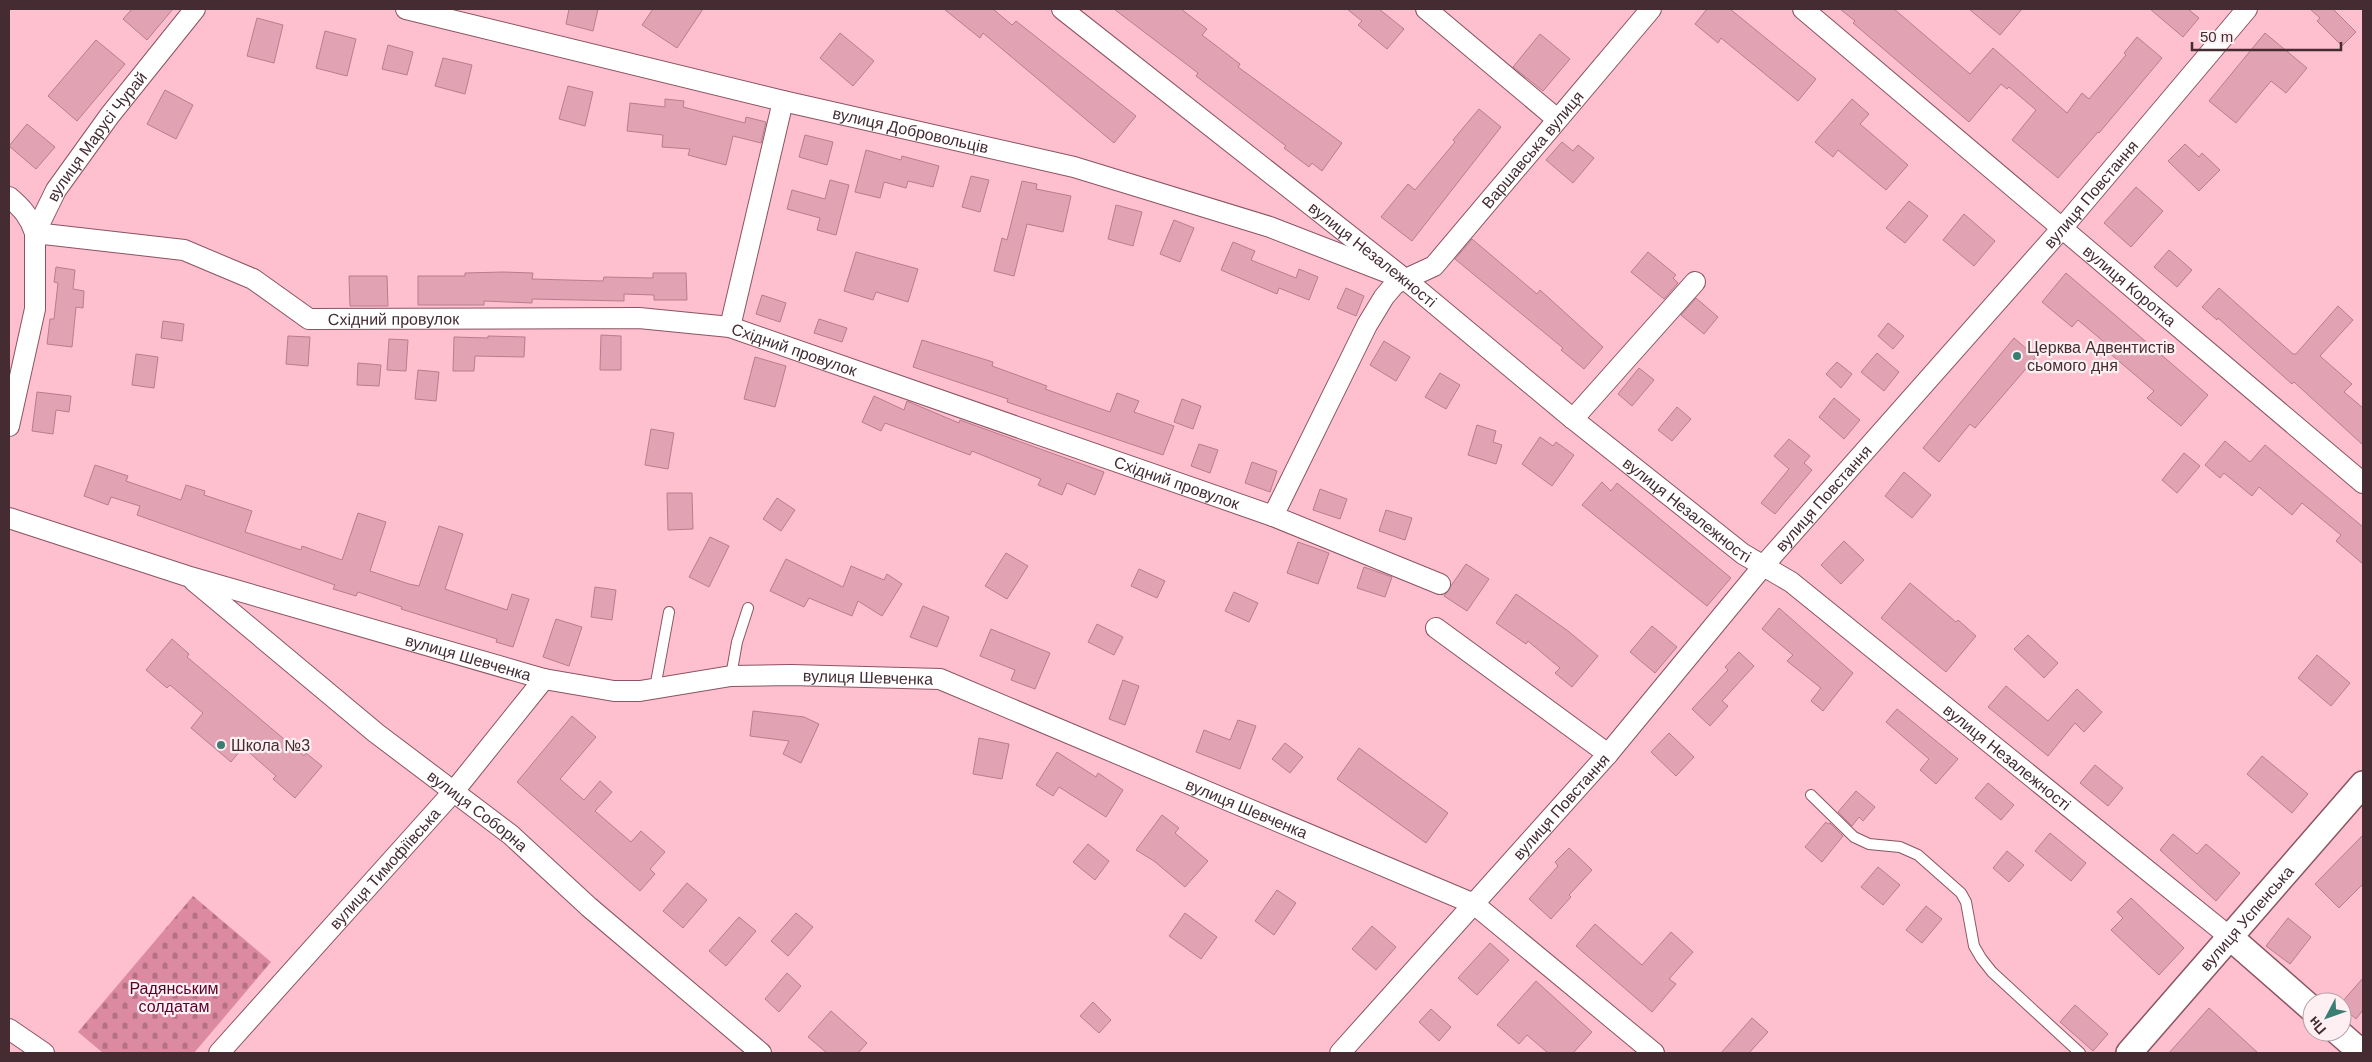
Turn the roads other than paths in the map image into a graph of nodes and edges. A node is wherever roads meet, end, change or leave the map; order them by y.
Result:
1 (195, 9) edge
2 (406, 9) edge
3 (1062, 9) edge
4 (1426, 9) edge
5 (1651, 9) edge
6 (1803, 9) edge
7 (2248, 9) edge
8 (783, 101) junction
9 (1556, 120) junction
10 (9, 197) edge
11 (2063, 227) junction
12 (35, 233) junction
13 (1406, 280) junction
14 (1695, 282) dead end
15 (730, 328) junction
16 (1574, 419) junction
17 (9, 426) edge
18 (2363, 483) edge
19 (1273, 516) junction
20 (9, 518) edge
21 (1764, 565) junction
22 (187, 576) junction
23 (1440, 584) dead end
24 (748, 608) dead end
25 (669, 612) dead end
26 (1436, 628) dead end
27 (731, 676) junction
28 (544, 679) junction
29 (655, 688) junction
30 (1608, 754) junction
31 (2363, 784) edge
32 (454, 790) junction
33 (1811, 794) dead end
34 (1474, 904) junction
35 (2231, 938) junction
36 (2302, 1000) edge
37 (9, 1029) edge
38 (2349, 1042) edge
39 (44, 1053) edge
40 (219, 1053) edge
41 (761, 1053) edge
42 (1340, 1053) edge
43 (1654, 1053) edge
44 (2080, 1053) edge
45 (2129, 1053) edge
46 (2362, 1053) edge

1 - 12 street, вулиця Марусі Чурай
2 - 8 street, вулиця Добровольців
3 - 13 street, вулиця Незалежності
4 - 9 street
5 - 9 street, Варшавська вулиця
6 - 11 street, вулиця Коротка
7 - 11 street, вулиця Повстання
8 - 13 street, вулиця Добровольців
8 - 15 street
9 - 13 street, Варшавська вулиця
10 - 12 street
11 - 18 street, вулиця Коротка
11 - 21 street, вулиця Повстання
12 - 15 street, Східний провулок
12 - 17 street
13 - 16 street, вулиця Незалежності
13 - 19 street
14 - 16 street
15 - 19 street, Східний провулок
16 - 21 street, вулиця Незалежності
19 - 23 street, Східний провулок
20 - 22 street, вулиця Шевченка
21 - 30 street, вулиця Повстання
21 - 35 street, вулиця Незалежності
22 - 28 street, вулиця Шевченка
22 - 32 street, вулиця Соборна
24 - 27 lane
25 - 29 lane
26 - 30 street
27 - 29 street, вулиця Шевченка
27 - 34 street, вулиця Шевченка
28 - 29 street, вулиця Шевченка
28 - 32 street, вулиця Тимофіївська
30 - 34 street, вулиця Повстання
31 - 35 street, вулиця Успенська
32 - 40 street, вулиця Тимофіївська
32 - 41 street, вулиця Соборна
33 - 44 lane
34 - 42 street, вулиця Повстання
34 - 43 street, вулиця Шевченка
35 - 36 street, вулиця Незалежності
35 - 45 street, вулиця Успенська
37 - 39 street
38 - 46 street

